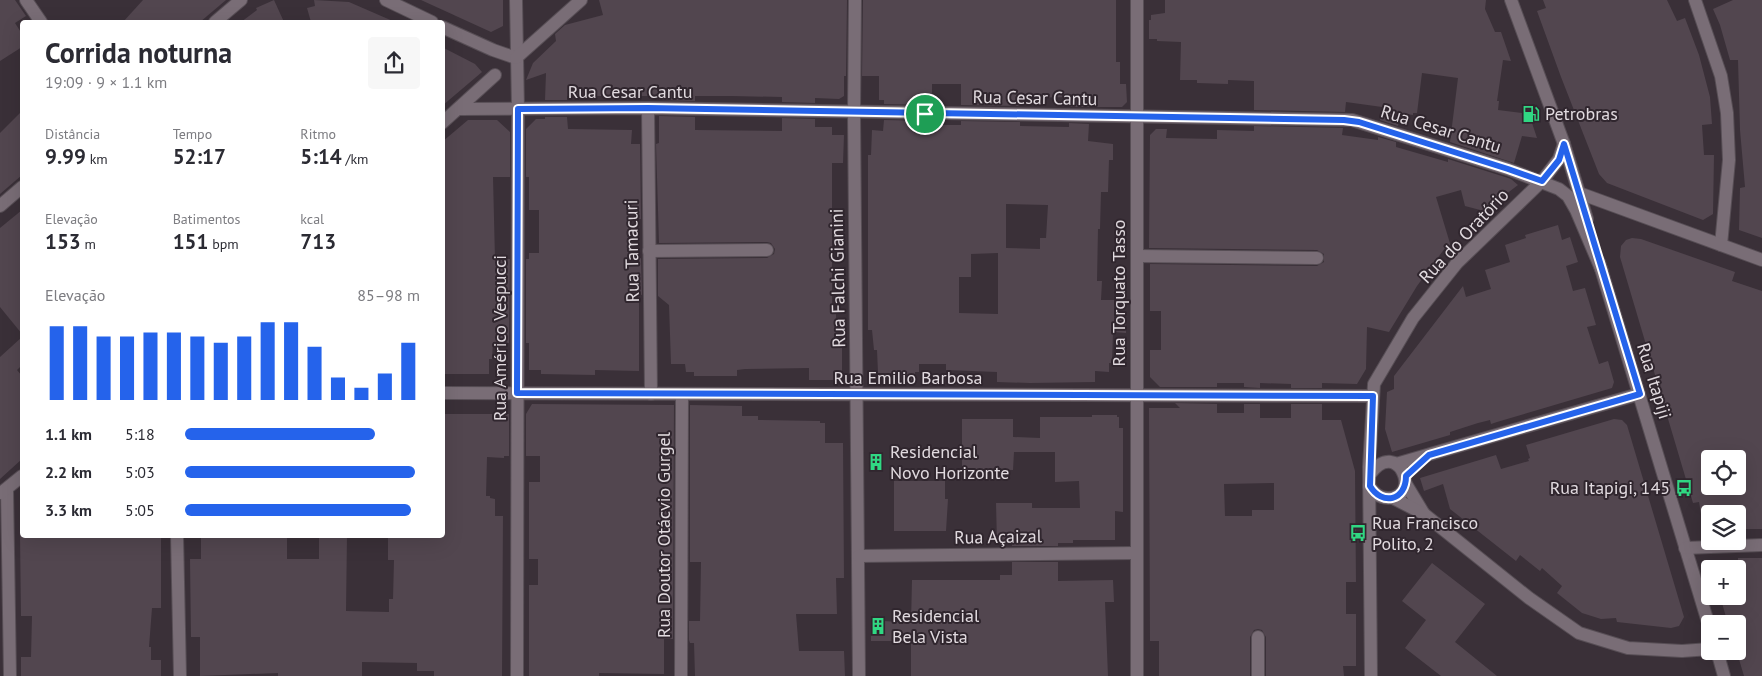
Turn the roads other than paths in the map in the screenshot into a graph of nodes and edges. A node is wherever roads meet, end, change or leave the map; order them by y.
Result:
1 (26, 0) edge
2 (241, 0) edge
3 (386, 0) edge
4 (516, 0) edge
5 (581, 0) edge
6 (855, 0) edge
7 (1137, 0) edge
8 (1511, 0) edge
9 (1694, 0) edge
10 (40, 20) edge
11 (217, 20) edge
12 (428, 20) edge
13 (445, 28) edge
14 (516, 58) junction
15 (495, 75) dead end
16 (648, 108) junction
17 (458, 109) junction
18 (518, 109) junction
19 (854, 113) junction
20 (1137, 117) junction
21 (445, 120) edge
22 (1564, 144) junction
23 (1542, 181) junction
24 (20, 189) edge
25 (1579, 193) junction
26 (0, 206) edge
27 (1721, 245) junction
28 (768, 250) dead end
29 (649, 251) junction
30 (1137, 256) junction
31 (1317, 258) dead end
32 (1762, 260) edge
33 (1602, 271) junction
34 (445, 393) edge
35 (517, 393) junction
36 (650, 394) junction
37 (682, 394) junction
38 (1640, 394) junction
39 (857, 395) junction
40 (1136, 395) junction
41 (1373, 396) junction
42 (1429, 455) junction
43 (1396, 464) junction
44 (20, 478) edge
45 (1370, 480) junction
46 (1406, 480) junction
47 (3, 492) edge
48 (1393, 498) junction
49 (1424, 514) junction
50 (177, 538) edge
51 (1762, 545) edge
52 (1685, 548) junction
53 (1136, 553) junction
54 (859, 556) junction
55 (1706, 615) edge
56 (1258, 638) dead end
57 (1701, 650) edge
58 (1720, 660) edge
59 (10, 676) edge
60 (180, 676) edge
61 (517, 676) edge
62 (681, 676) edge
63 (859, 676) edge
64 (1137, 676) edge
65 (1258, 676) edge
66 (1371, 676) edge
67 (1724, 676) edge

1 - 10 street
2 - 11 street
3 - 12 street
4 - 14 street, Rua Américo Vespucci
5 - 14 street
6 - 19 street, Rua Falchi Gianini
7 - 20 street, Rua Torquato Tasso
8 - 22 street
9 - 27 street
13 - 14 street
14 - 18 street, Rua Américo Vespucci
15 - 17 street
16 - 18 street, Rua Cesar Cantu
16 - 19 street, Rua Cesar Cantu
16 - 29 street, Rua Tamacuri
17 - 18 street, Rua Cesar Cantu
17 - 21 street
18 - 35 street, Rua Américo Vespucci
19 - 20 street, Rua Cesar Cantu
19 - 39 street, Rua Falchi Gianini
20 - 23 street, Rua Cesar Cantu
20 - 30 street, Rua Torquato Tasso
22 - 23 street, Rua do Oratório
22 - 25 street, Rua Itapiji
23 - 33 street, Rua Cesar Cantu
23 - 41 street, Rua do Oratório
24 - 26 street
25 - 27 street
25 - 33 street, Rua Itapiji
27 - 32 street
28 - 29 street
29 - 36 street, Rua Tamacuri
30 - 31 street
30 - 40 street, Rua Torquato Tasso
33 - 38 street, Rua Itapiji
34 - 35 street, Rua Emilio Barbosa
35 - 36 street, Rua Emilio Barbosa
35 - 61 street, Rua Américo Vespucci
36 - 37 street, Rua Emilio Barbosa
37 - 39 street, Rua Emilio Barbosa
37 - 62 street, Rua Doutor Otácvio Gurgel
38 - 42 street
38 - 52 street, Rua Itapiji
39 - 40 street, Rua Emilio Barbosa
39 - 54 street, Rua Falchi Gianini
40 - 41 street, Rua Emilio Barbosa
40 - 53 street, Rua Torquato Tasso
41 - 45 street, Rua do Oratório
42 - 43 street
42 - 46 street
43 - 45 street
43 - 46 street
44 - 47 street
45 - 48 street
45 - 66 street, Rua do Oratório
46 - 48 street
46 - 49 street
47 - 59 street
48 - 49 street
49 - 57 street
50 - 60 street
51 - 52 street
52 - 55 street, Rua Itapiji
53 - 54 street, Rua Açaizal
53 - 64 street, Rua Torquato Tasso
54 - 63 street, Rua Falchi Gianini
56 - 65 street
58 - 67 street

